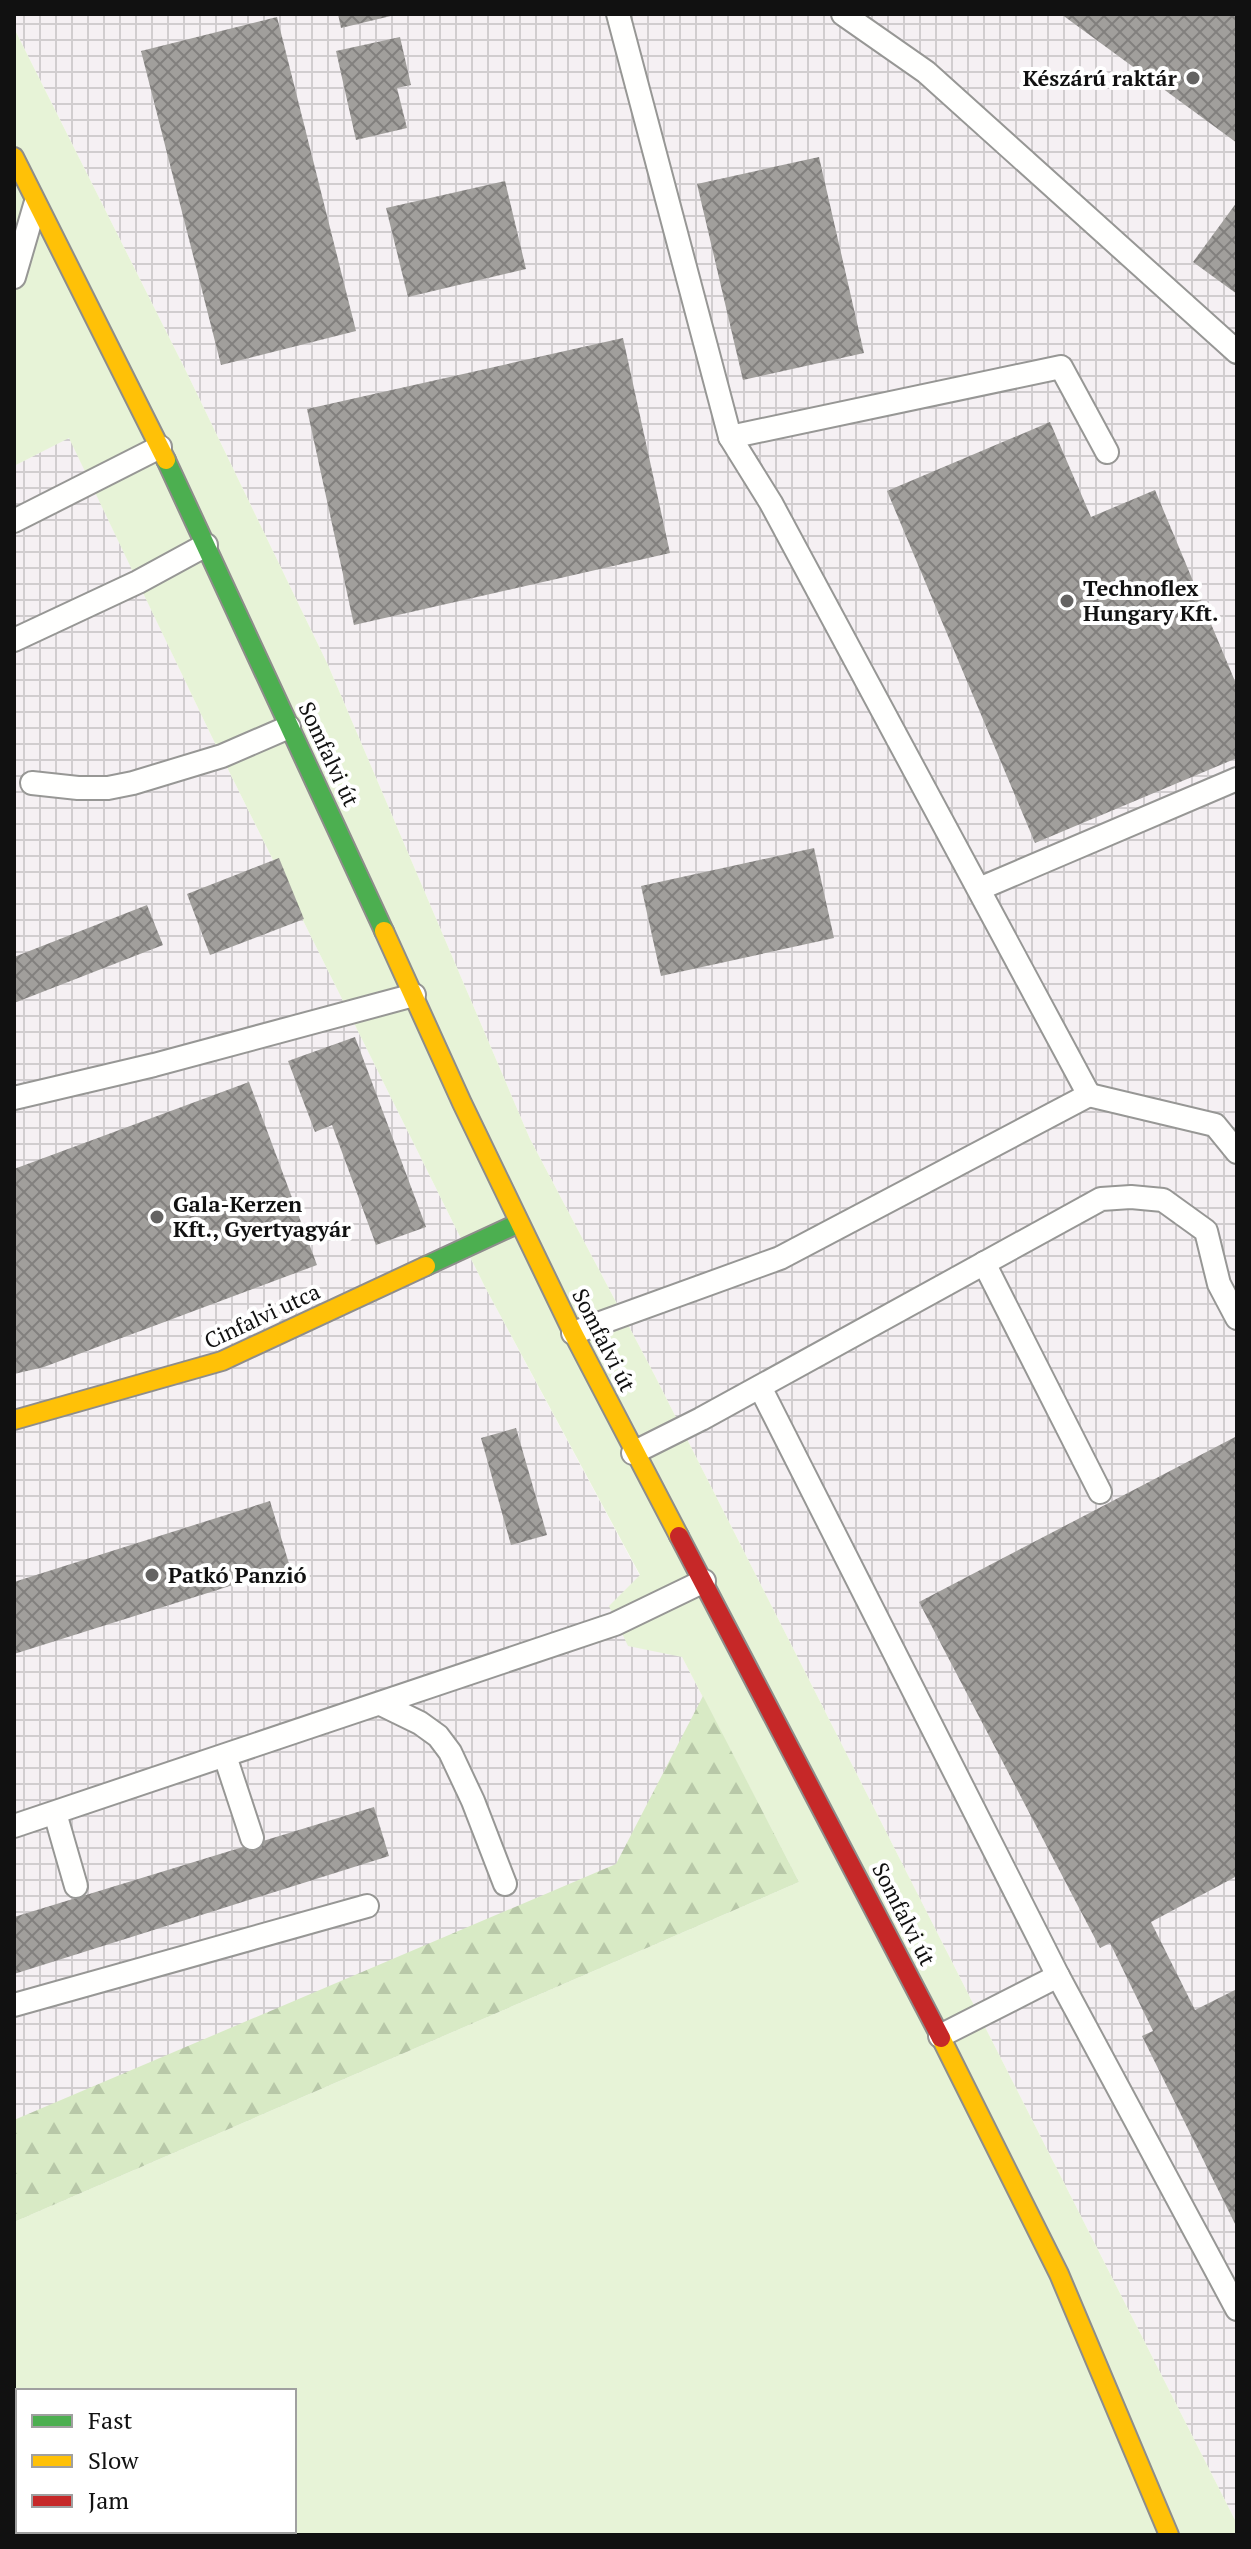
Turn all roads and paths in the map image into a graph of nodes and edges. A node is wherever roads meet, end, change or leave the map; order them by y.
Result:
1 (618, 14) edge
2 (843, 14) edge
3 (14, 157) edge
4 (36, 201) junction
5 (14, 277) edge
6 (1237, 352) edge
7 (730, 437) junction
8 (160, 447) junction
9 (1107, 452) dead end
10 (14, 521) edge
11 (206, 545) junction
12 (14, 640) edge
13 (289, 727) junction
14 (1237, 779) edge
15 (32, 783) dead end
16 (979, 889) junction
17 (414, 995) junction
18 (1089, 1095) junction
19 (14, 1098) edge
20 (1237, 1152) edge
21 (519, 1223) junction
22 (984, 1263) junction
23 (1237, 1318) edge
24 (573, 1333) junction
25 (760, 1387) junction
26 (14, 1420) edge
27 (633, 1453) junction
28 (1100, 1492) dead end
29 (704, 1581) junction
30 (381, 1704) junction
31 (225, 1756) junction
32 (55, 1813) junction
33 (14, 1826) edge
34 (252, 1838) dead end
35 (505, 1884) dead end
36 (76, 1886) dead end
37 (367, 1906) dead end
38 (1058, 1976) junction
39 (14, 2005) edge
40 (940, 2036) junction
41 (1237, 2309) edge
42 (1169, 2535) edge

1 - 7 lane
2 - 6 lane
3 - 4 street, Somfalvi út
4 - 5 lane
4 - 8 street, Somfalvi út
7 - 9 lane
7 - 16 lane
8 - 10 lane
8 - 11 street, Somfalvi út
11 - 12 lane
11 - 13 street, Somfalvi út
13 - 15 lane
13 - 17 street, Somfalvi út
14 - 16 lane
16 - 18 lane
17 - 19 lane
17 - 21 street, Somfalvi út
18 - 20 lane
18 - 24 lane
21 - 24 street, Somfalvi út
21 - 26 street, Cinfalvi utca
22 - 23 lane
22 - 25 lane
22 - 28 lane
24 - 27 street, Somfalvi út
25 - 27 lane
25 - 38 lane
27 - 29 street, Somfalvi út
29 - 30 lane
29 - 40 street, Somfalvi út
30 - 31 lane
30 - 35 lane
31 - 32 lane
31 - 34 lane
32 - 33 lane
32 - 36 lane
37 - 39 lane
38 - 40 lane
38 - 41 lane
40 - 42 street, Somfalvi út

